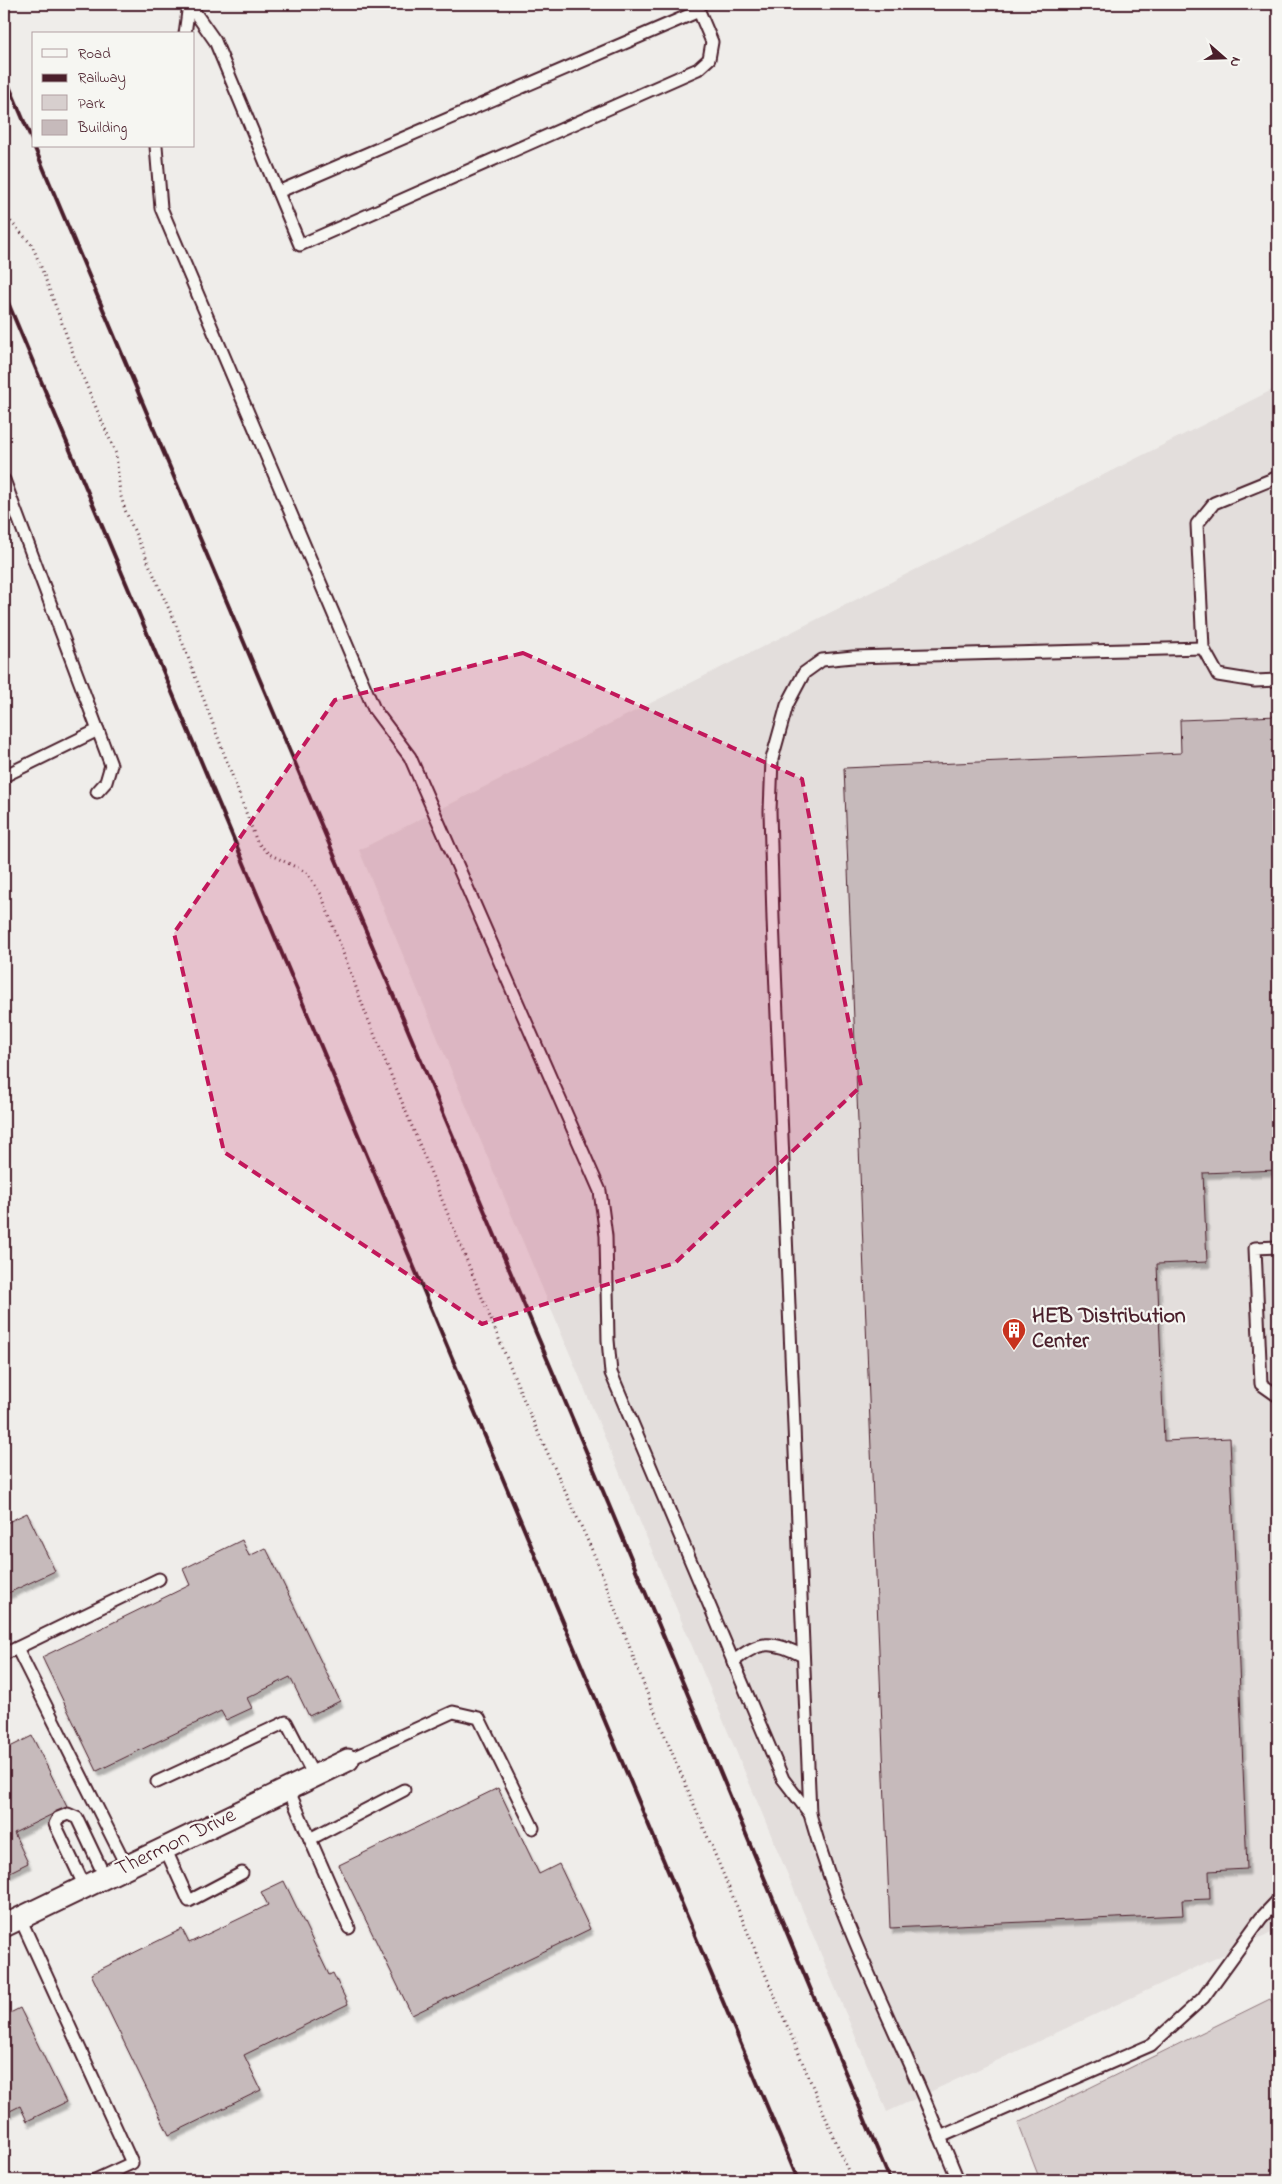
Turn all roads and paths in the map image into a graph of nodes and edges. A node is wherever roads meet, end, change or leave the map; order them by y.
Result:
1 (189, 4) edge
2 (697, 8) edge
3 (184, 32) edge
4 (156, 148) edge
5 (278, 192) junction
6 (4, 214) edge
7 (1278, 477) edge
8 (4, 480) edge
9 (6, 495) edge
10 (1203, 648) junction
11 (1278, 680) edge
12 (98, 730) junction
13 (4, 776) edge
14 (97, 792) dead end
15 (1278, 1247) edge
16 (1278, 1396) edge
17 (159, 1579) dead end
18 (17, 1648) junction
19 (4, 1654) edge
20 (803, 1656) junction
21 (733, 1662) junction
22 (348, 1760) joint
23 (314, 1776) junction
24 (157, 1782) dead end
25 (288, 1788) junction
26 (404, 1790) dead end
27 (810, 1814) junction
28 (533, 1828) dead end
29 (310, 1839) junction
30 (165, 1848) junction
31 (127, 1867) junction
32 (242, 1872) dead end
33 (105, 1877) junction
34 (85, 1887) junction
35 (1278, 1900) edge
36 (12, 1922) edge
37 (348, 1928) dead end
38 (940, 2137) junction
39 (95, 2180) edge
40 (852, 2180) edge
41 (958, 2180) edge

1 - 3 lane
1 - 5 lane
2 - 5 lane
2 - 5 lane
4 - 21 lane
6 - 40 path
7 - 10 lane
8 - 9 lane
9 - 12 lane
10 - 11 lane
10 - 20 lane
12 - 13 lane
12 - 14 lane
15 - 16 lane
17 - 18 lane
18 - 19 lane
18 - 31 lane
20 - 21 lane
20 - 27 lane
21 - 27 lane
22 - 23 street, Thermon Drive
22 - 28 lane
23 - 24 lane
23 - 25 street, Thermon Drive
25 - 29 lane
25 - 30 street, Thermon Drive
26 - 29 lane
27 - 38 lane
29 - 37 lane
30 - 31 street, Thermon Drive
30 - 32 lane
31 - 33 street, Thermon Drive
33 - 34 street, Thermon Drive
33 - 34 lane
34 - 36 street, Thermon Drive
35 - 38 lane
36 - 39 lane
38 - 41 lane

